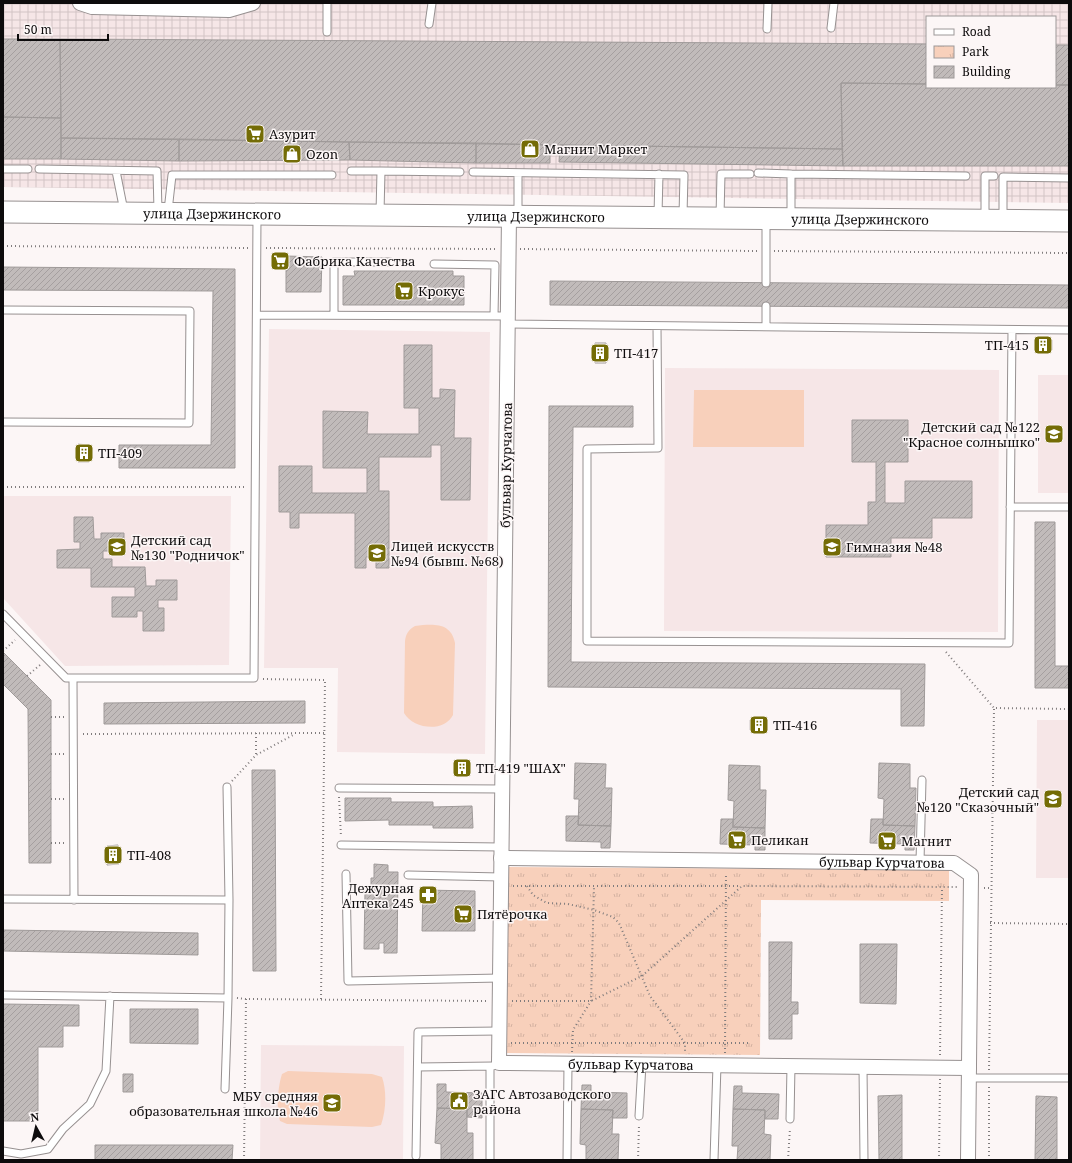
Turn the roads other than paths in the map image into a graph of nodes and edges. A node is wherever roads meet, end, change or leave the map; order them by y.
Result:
1 (80, 3) edge
2 (253, 3) edge
3 (327, 3) edge
4 (432, 3) edge
5 (768, 3) edge
6 (834, 3) edge
7 (429, 24) dead end
8 (831, 28) dead end
9 (767, 29) dead end
10 (327, 32) dead end
11 (3, 169) edge
12 (28, 169) dead end
13 (39, 169) dead end
14 (116, 170) junction
15 (351, 171) dead end
16 (381, 171) junction
17 (460, 172) dead end
18 (474, 172) dead end
19 (518, 173) junction
20 (659, 174) junction
21 (750, 174) dead end
22 (758, 174) dead end
23 (791, 174) junction
24 (332, 175) dead end
25 (966, 176) dead end
26 (994, 176) dead end
27 (1069, 178) edge
28 (3, 212) edge
29 (125, 213) junction
30 (163, 213) junction
31 (257, 214) junction
32 (380, 215) junction
33 (514, 216) junction
34 (658, 217) junction
35 (683, 218) junction
36 (720, 218) junction
37 (766, 218) junction
38 (790, 218) junction
39 (994, 220) junction
40 (1069, 221) edge
41 (390, 262) dead end
42 (434, 264) dead end
43 (766, 283) dead end
44 (766, 306) dead end
45 (3, 310) edge
46 (257, 315) junction
47 (334, 316) junction
48 (503, 319) junction
49 (657, 326) junction
50 (766, 327) junction
51 (1012, 330) junction
52 (1069, 330) edge
53 (3, 422) edge
54 (1010, 507) junction
55 (1069, 507) edge
56 (3, 614) edge
57 (72, 679) junction
58 (922, 780) dead end
59 (227, 787) road end
60 (339, 788) road end
61 (502, 789) junction
62 (341, 845) road end
63 (501, 852) junction
64 (920, 862) junction
65 (346, 874) dead end
66 (408, 875) dead end
67 (501, 882) junction
68 (3, 899) edge
69 (74, 900) junction
70 (229, 900) junction
71 (500, 978) junction
72 (3, 995) edge
73 (110, 996) junction
74 (228, 998) junction
75 (499, 1037) junction
76 (570, 1064) junction
77 (642, 1064) junction
78 (494, 1065) junction
79 (721, 1065) junction
80 (791, 1066) junction
81 (418, 1067) junction
82 (863, 1067) junction
83 (969, 1073) junction
84 (1069, 1078) edge
85 (225, 1089) dead end
86 (639, 1116) road end
87 (790, 1119) road end
88 (3, 1151) edge
89 (416, 1156) dead end
90 (490, 1160) edge
91 (567, 1160) edge
92 (714, 1160) edge
93 (864, 1160) edge
94 (968, 1160) edge

1 - 2 street
3 - 10 lane
4 - 7 lane
5 - 9 lane
6 - 8 lane
11 - 12 lane
13 - 14 lane
14 - 29 lane
14 - 30 lane
15 - 16 lane
16 - 17 lane
16 - 32 lane
18 - 19 lane
19 - 20 lane
19 - 33 lane
20 - 34 lane
20 - 35 lane
21 - 36 lane
22 - 23 lane
23 - 25 lane
23 - 38 lane
24 - 30 lane
26 - 39 lane
27 - 39 lane
28 - 29 main road, улица Дзержинского
29 - 30 main road, улица Дзержинского
30 - 31 main road, улица Дзержинского
31 - 32 main road, улица Дзержинского
31 - 46 lane
32 - 33 main road, улица Дзержинского
33 - 34 main road, улица Дзержинского
33 - 48 street, бульвар Курчатова
34 - 35 main road, улица Дзержинского
35 - 36 main road, улица Дзержинского
36 - 37 main road, улица Дзержинского
37 - 38 main road, улица Дзержинского
37 - 43 lane
38 - 39 main road, улица Дзержинского
39 - 40 main road, улица Дзержинского
41 - 47 lane
42 - 48 lane
44 - 50 lane
45 - 53 lane
46 - 47 lane
46 - 57 lane
47 - 48 lane
48 - 49 lane
48 - 61 street, бульвар Курчатова
49 - 50 lane
49 - 54 lane
50 - 51 lane
51 - 52 lane
51 - 54 lane
54 - 55 lane
56 - 57 lane
57 - 69 lane
58 - 64 lane
59 - 70 lane
60 - 61 lane
61 - 63 street, бульвар Курчатова
62 - 63 lane
63 - 64 street, бульвар Курчатова
63 - 67 street, бульвар Курчатова
64 - 83 street, бульвар Курчатова
65 - 71 lane
66 - 67 lane
67 - 71 street, бульвар Курчатова
68 - 69 lane
69 - 70 lane
70 - 74 lane
71 - 75 street, бульвар Курчатова
72 - 73 lane
73 - 74 lane
73 - 88 lane
74 - 85 lane
75 - 78 street, бульвар Курчатова
75 - 81 lane
76 - 77 street, бульвар Курчатова
76 - 78 street, бульвар Курчатова
76 - 91 lane
77 - 79 street, бульвар Курчатова
77 - 86 lane
78 - 81 lane
78 - 90 lane
79 - 80 street, бульвар Курчатова
79 - 92 lane
80 - 82 street, бульвар Курчатова
80 - 87 lane
81 - 89 lane
82 - 83 street, бульвар Курчатова
82 - 93 lane
83 - 84 lane
83 - 94 street, бульвар Курчатова

